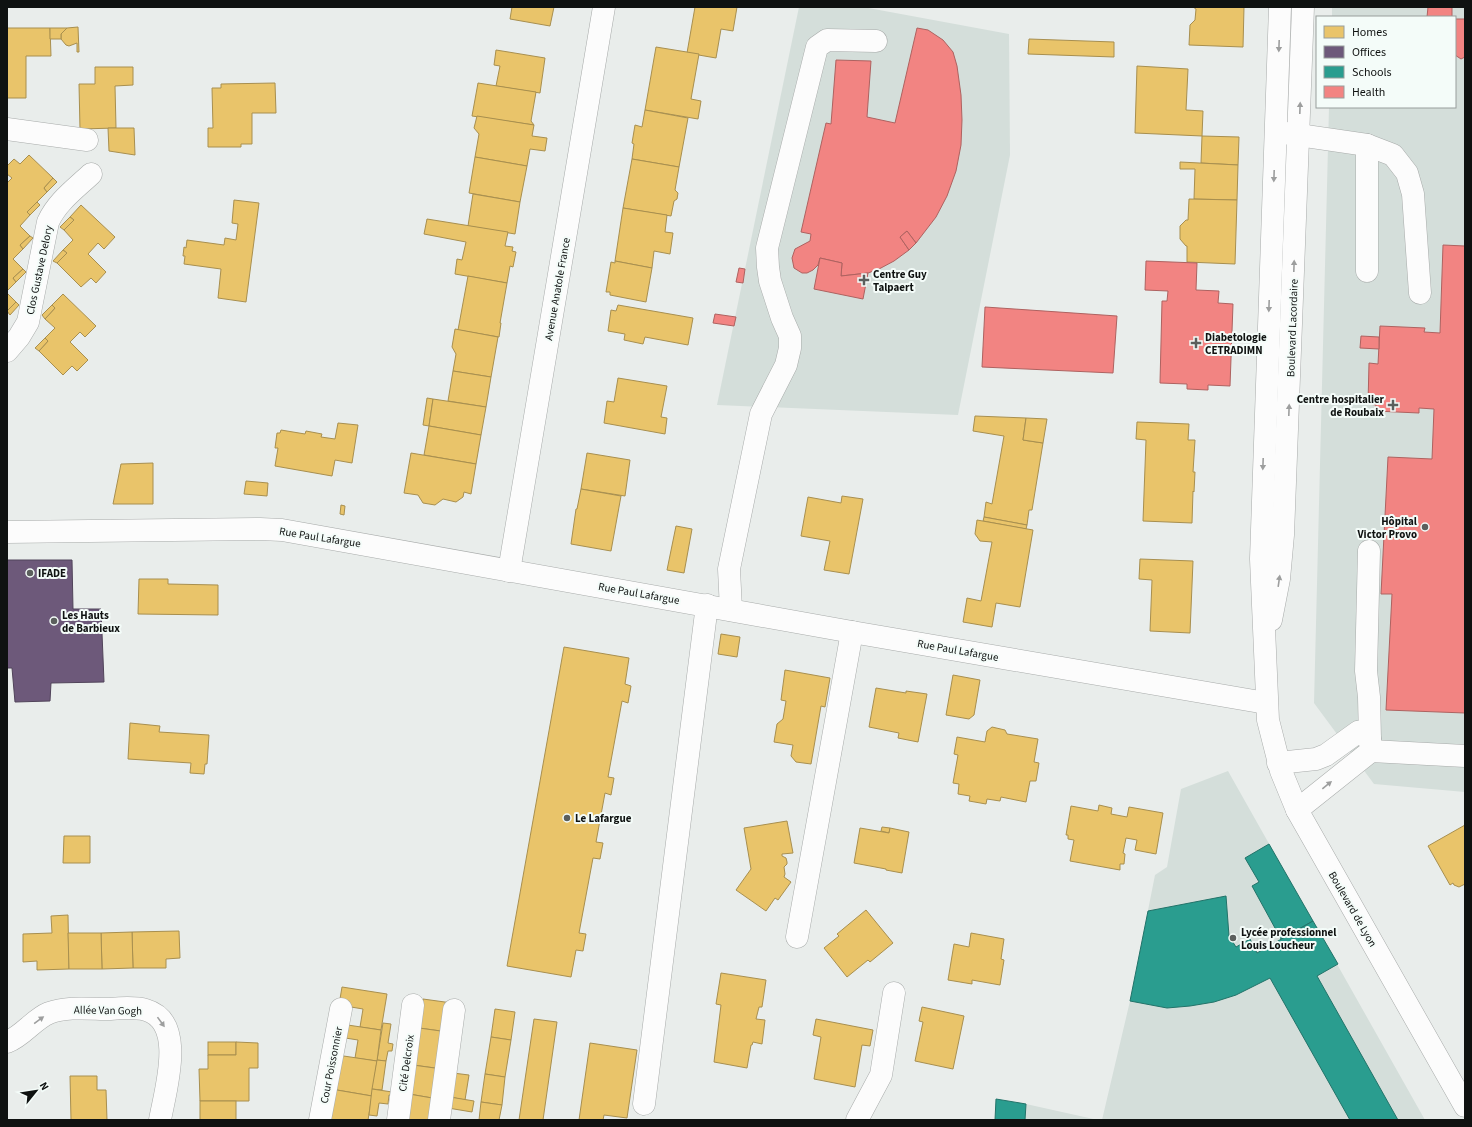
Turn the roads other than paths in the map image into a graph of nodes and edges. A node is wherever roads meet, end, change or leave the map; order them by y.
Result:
1 (604, 7) edge
2 (1280, 7) edge
3 (1303, 7) edge
4 (876, 41) dead end
5 (7, 129) edge
6 (1276, 132) junction
7 (1299, 135) junction
8 (87, 140) dead end
9 (1367, 145) junction
10 (91, 174) dead end
11 (1367, 271) dead end
12 (1420, 293) dead end
13 (7, 351) edge
14 (1264, 433) junction
15 (1288, 434) junction
16 (7, 532) edge
17 (1369, 551) dead end
18 (509, 571) junction
19 (707, 605) junction
20 (731, 610) junction
21 (852, 632) junction
22 (1265, 647) junction
23 (1266, 703) junction
24 (1370, 745) junction
25 (1465, 756) edge
26 (1278, 763) junction
27 (1297, 810) junction
28 (797, 937) dead end
29 (894, 993) dead end
30 (413, 1005) dead end
31 (341, 1009) dead end
32 (454, 1010) dead end
33 (7, 1042) edge
34 (644, 1104) dead end
35 (1465, 1106) edge
36 (160, 1120) edge
37 (320, 1120) edge
38 (398, 1120) edge
39 (439, 1120) edge
40 (857, 1120) edge

1 - 18 street, Avenue Anatole France
2 -> 6 street, Boulevard Lacordaire
7 -> 3 street, Boulevard Lacordaire
4 - 20 street
5 - 8 street
6 - 7 street
6 -> 14 street, Boulevard Lacordaire
7 - 9 street
15 -> 7 street, Boulevard Lacordaire
9 - 11 street
9 - 12 street
10 - 13 street, Clos Gustave Delory
14 - 15 street
14 -> 22 street, Boulevard Lacordaire
22 -> 15 street, Boulevard Lacordaire
16 - 18 street, Rue Paul Lafargue
17 - 24 street
18 - 19 street, Rue Paul Lafargue
19 - 20 street, Rue Paul Lafargue
19 - 34 street
20 - 21 street, Rue Paul Lafargue
21 - 23 street, Rue Paul Lafargue
21 - 28 street
22 - 23 street, Boulevard Lacordaire
23 - 26 street, Boulevard de Lyon
24 - 25 street
24 - 26 street
27 -> 24 street
26 - 27 street, Boulevard de Lyon
27 - 35 street, Boulevard de Lyon
29 - 40 street
30 - 38 street, Cité Delcroix
31 - 37 street, Cour Poissonnier
32 - 39 street
33 -> 36 street, Allée Van Gogh

